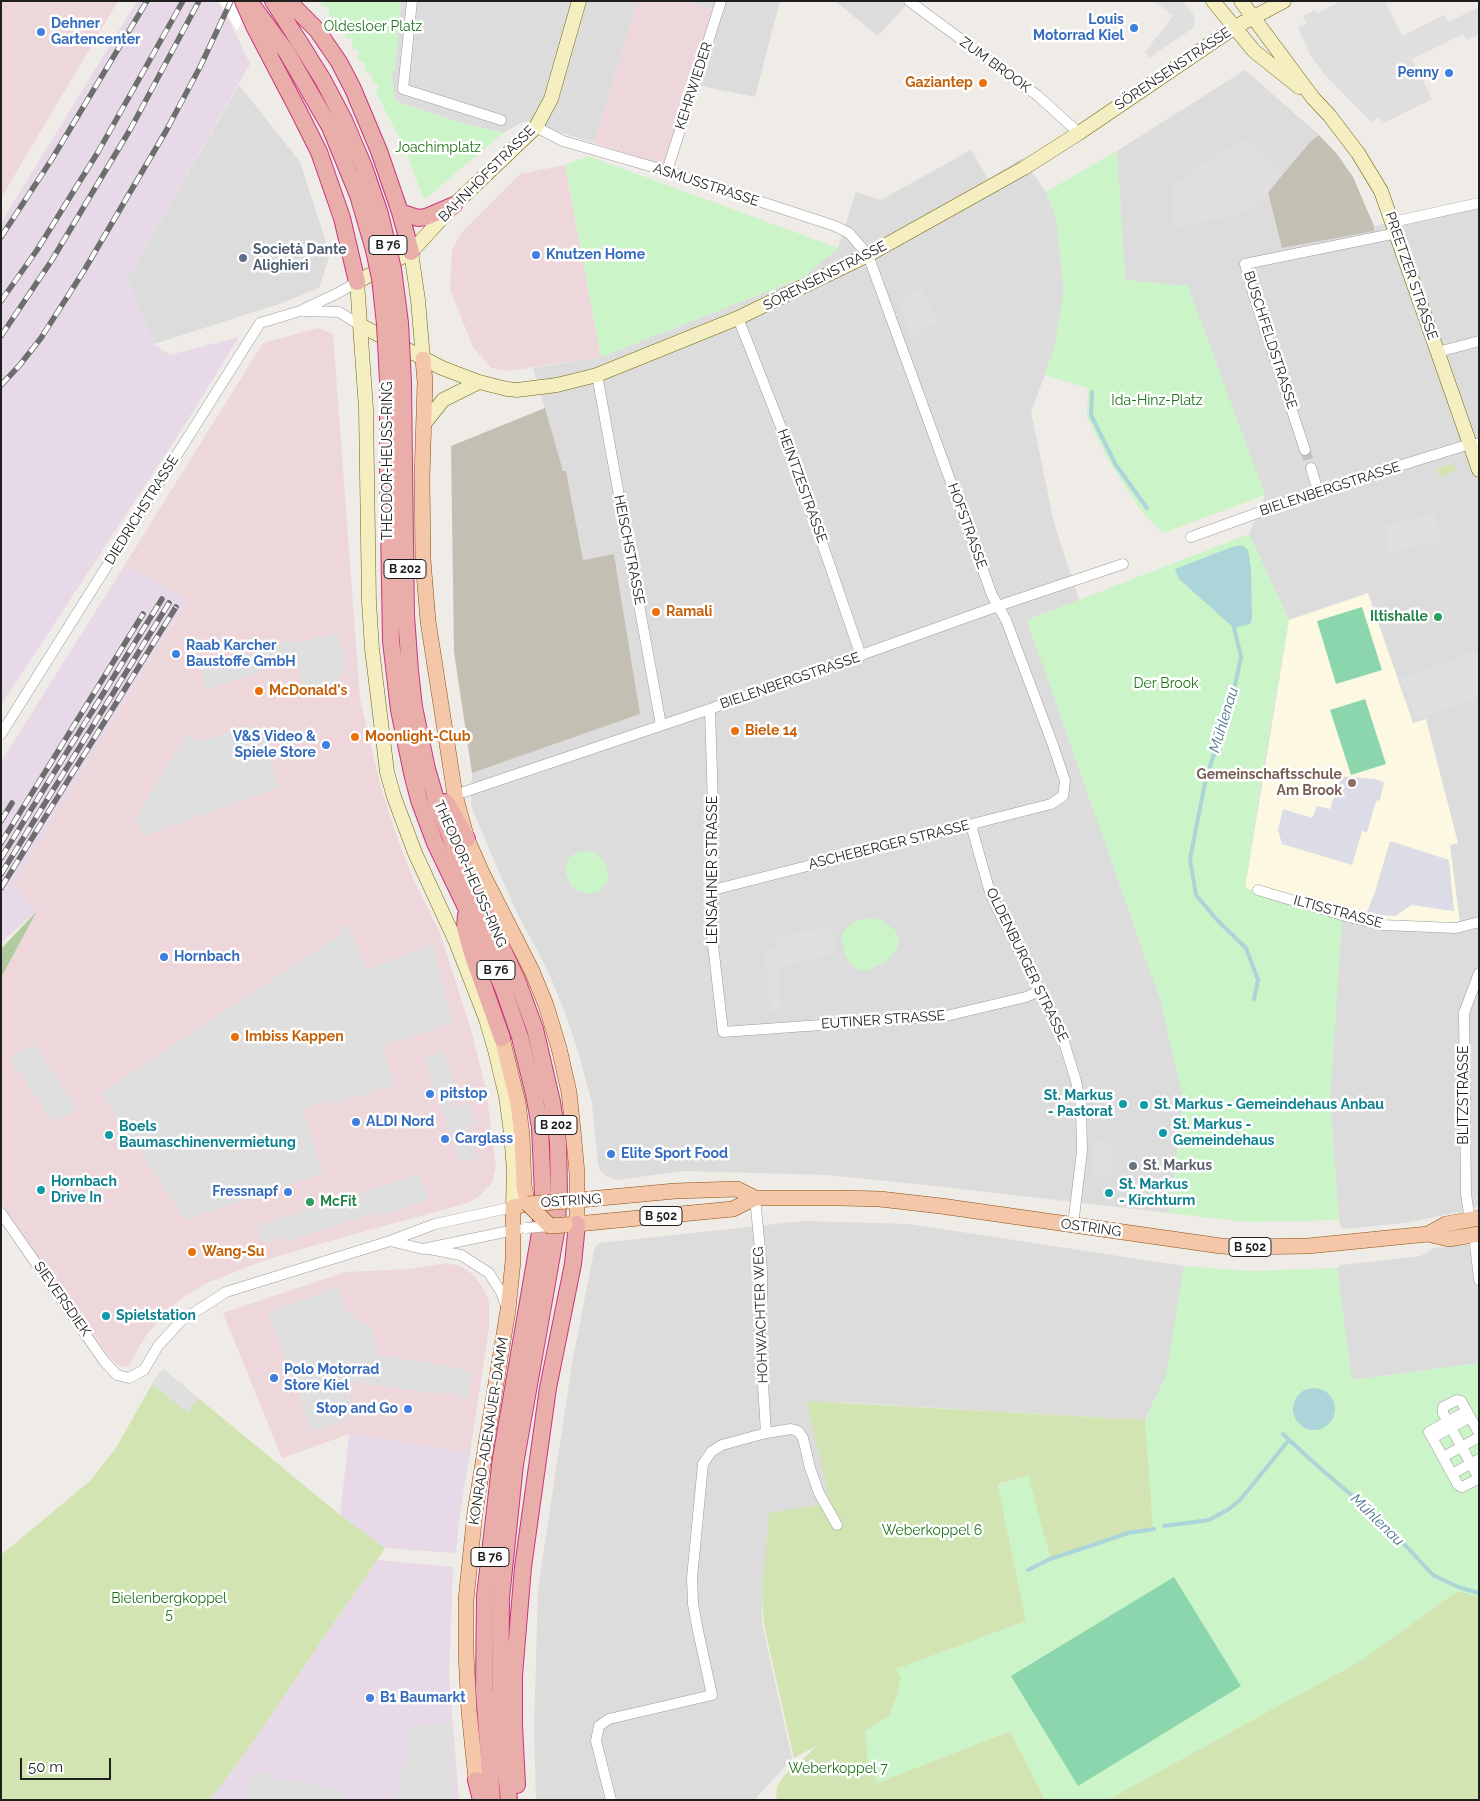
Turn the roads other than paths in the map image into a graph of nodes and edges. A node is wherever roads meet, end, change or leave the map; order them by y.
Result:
1 (273, 1) edge
2 (288, 1) edge
3 (412, 1) edge
4 (579, 1) edge
5 (721, 1) edge
6 (909, 1) edge
7 (1213, 1) edge
8 (1284, 1) edge
9 (248, 5) edge
10 (1250, 8) edge
11 (1235, 28) junction
12 (293, 47) junction
13 (1313, 98) junction
14 (501, 120) dead end
15 (536, 127) junction
16 (1079, 133) junction
17 (666, 171) junction
18 (1479, 203) edge
19 (454, 205) junction
20 (400, 212) junction
21 (1395, 227) junction
22 (411, 252) junction
23 (868, 255) junction
24 (357, 282) junction
25 (300, 311) junction
26 (738, 318) junction
27 (360, 325) junction
28 (1479, 341) edge
29 (1438, 352) junction
30 (423, 359) junction
31 (597, 375) junction
32 (479, 382) junction
33 (424, 424) junction
34 (1474, 444) edge
35 (1305, 450) tunnel mouth
36 (396, 466) junction
37 (1311, 468) tunnel mouth
38 (1479, 470) edge
39 (1318, 491) junction
40 (1191, 537) dead end
41 (1123, 564) dead end
42 (998, 606) junction
43 (861, 656) junction
44 (710, 708) junction
45 (661, 724) junction
46 (1, 734) edge
47 (427, 769) junction
48 (455, 795) junction
49 (1063, 796) joint
50 (971, 824) junction
51 (467, 839) junction
52 (713, 890) junction
53 (1258, 890) dead end
54 (466, 905) junction
55 (1479, 922) edge
56 (1479, 973) edge
57 (1040, 991) junction
58 (722, 1032) joint
59 (502, 1038) joint
60 (498, 1060) junction
61 (518, 1103) junction
62 (755, 1198) junction
63 (572, 1201) junction
64 (521, 1205) junction
65 (1, 1213) edge
66 (564, 1225) junction
67 (1072, 1225) junction
68 (1475, 1227) edge
69 (520, 1229) junction
70 (390, 1242) junction
71 (426, 1248) junction
72 (513, 1261) joint
73 (1479, 1280) edge
74 (508, 1310) junction
75 (525, 1316) joint
76 (542, 1320) joint
77 (128, 1378) joint
78 (1468, 1414) junction
79 (1449, 1425) junction
80 (766, 1433) junction
81 (1479, 1435) edge
82 (1462, 1447) junction
83 (1443, 1457) junction
84 (1475, 1461) edge
85 (1452, 1474) junction
86 (837, 1525) dead end
87 (476, 1780) junction
88 (476, 1800) edge
89 (481, 1800) edge
90 (492, 1800) edge
91 (509, 1800) edge
92 (519, 1800) edge
93 (611, 1800) edge

1 - 12 highway, THEODOR-HEUSS-RING / B 76
2 - 20 highway, B 76
3 - 14 street
4 - 15 main road, BAHNHOFSTRASSE
5 - 17 street, KEHRWIEDER
6 - 16 street, ZUM BROOK
7 - 11 main road, PREETZER STRASSE
8 - 10 main road, SÖRENSENSTRASSE
9 - 12 highway, THEODOR-HEUSS-RING / B 76
9 - 24 highway, B 76
10 - 11 main road, SÖRENSENSTRASSE
10 - 13 main road, PREETZER STRASSE
11 - 13 main road, PREETZER STRASSE
11 - 16 main road, SÖRENSENSTRASSE
12 - 36 highway, THEODOR-HEUSS-RING / B 76, bridge
13 - 21 main road, PREETZER STRASSE
15 - 17 street, ASMUSSTRASSE
15 - 19 main road, BAHNHOFSTRASSE
16 - 23 main road, SÖRENSENSTRASSE
17 - 23 street, ASMUSSTRASSE
18 - 21 street
19 - 20 highway, B 76
19 - 22 main road, BAHNHOFSTRASSE
20 - 22 highway, B 76
21 - 29 main road, PREETZER STRASSE
21 - 35 street, BUSCHFELDSTRASSE
22 - 24 main road, BAHNHOFSTRASSE
22 - 30 main road
23 - 26 main road, SÖRENSENSTRASSE
23 - 42 street, HOFSTRASSE
24 - 25 street, DIEDRICHSTRASSE
24 - 27 main road, THEODOR-HEUSS-RING
25 - 27 street, DIEDRICHSTRASSE
25 - 46 street, DIEDRICHSTRASSE
26 - 31 main road, SÖRENSENSTRASSE
26 - 43 street, HEINTZESTRASSE
27 - 30 main road, SÖRENSENSTRASSE
27 - 60 main road, THEODOR-HEUSS-RING
28 - 29 street
29 - 34 main road, PREETZER STRASSE
30 - 32 main road, SÖRENSENSTRASSE
30 - 33 main road, THEODOR-HEUSS-RING
31 - 32 main road, SÖRENSENSTRASSE
31 - 45 street, HEISCHSTRASSE
32 - 33 main road
33 - 48 main road, THEODOR-HEUSS-RING
34 - 38 main road, PREETZER STRASSE
34 - 39 street, BIELENBERGSTRASSE
36 - 47 highway, THEODOR-HEUSS-RING / B 202
36 - 54 highway, THEODOR-HEUSS-RING / B 76
37 - 39 street
39 - 40 street, BIELENBERGSTRASSE
41 - 42 street, BIELENBERGSTRASSE
42 - 43 street, BIELENBERGSTRASSE
42 - 49 street, HOFSTRASSE
43 - 44 street, BIELENBERGSTRASSE
44 - 45 street, BIELENBERGSTRASSE
44 - 52 street, LENSAHNER STRASSE
45 - 48 street, BIELENBERGSTRASSE
47 - 51 highway
47 - 76 highway, THEODOR-HEUSS-RING / B 202
48 - 51 main road, THEODOR-HEUSS-RING
49 - 50 street, ASCHEBERGER STRASSE
50 - 52 street, ASCHEBERGER STRASSE
50 - 57 street, OLDENBURGER STRASSE
51 - 63 main road, THEODOR-HEUSS-RING
52 - 58 street, LENSAHNER STRASSE
53 - 55 street, ILTISSTRASSE
54 - 59 highway, B 76
54 - 75 highway, THEODOR-HEUSS-RING / B 76
56 - 68 street, BLITZSTRASSE
57 - 58 street, EUTINER STRASSE
57 - 67 street, OLDENBURGER STRASSE
59 - 61 main road
60 - 61 main road
60 - 64 main road, THEODOR-HEUSS-RING
61 - 64 main road
62 - 63 main road, OSTRING / B 502
62 - 66 main road, OSTRING / B 502
62 - 67 main road, OSTRING / B 502
62 - 80 street, HOHWACHTER WEG
63 - 64 main road, OSTRING / B 502, bridge
63 - 66 main road, B 76
64 - 66 main road, bridge
64 - 69 main road, THEODOR-HEUSS-RING
64 - 70 street, OSTRING
65 - 77 street, SIEVERSDIEK
66 - 69 street, OSTRING, bridge
66 - 92 highway, B 76
67 - 68 main road, OSTRING / B 502
68 - 73 street, BLITZSTRASSE
69 - 71 street, OSTRING
69 - 72 main road, THEODOR-HEUSS-RING
70 - 71 street, OSTRING
70 - 77 street, OSTRING
71 - 74 street, OSTRING
72 - 74 main road, KONRAD-ADENAUER-DAMM
74 - 87 main road, KONRAD-ADENAUER-DAMM
75 - 90 highway, KONRAD-ADENAUER-DAMM / B 76
76 - 91 highway, B 76
78 - 79 street
78 - 79 street
78 - 81 street
79 - 82 street
79 - 83 street
80 - 86 street
80 - 93 street
81 - 82 street
82 - 83 street
82 - 84 street
83 - 85 street
84 - 85 street
84 - 85 street
87 - 88 street
87 - 89 highway

